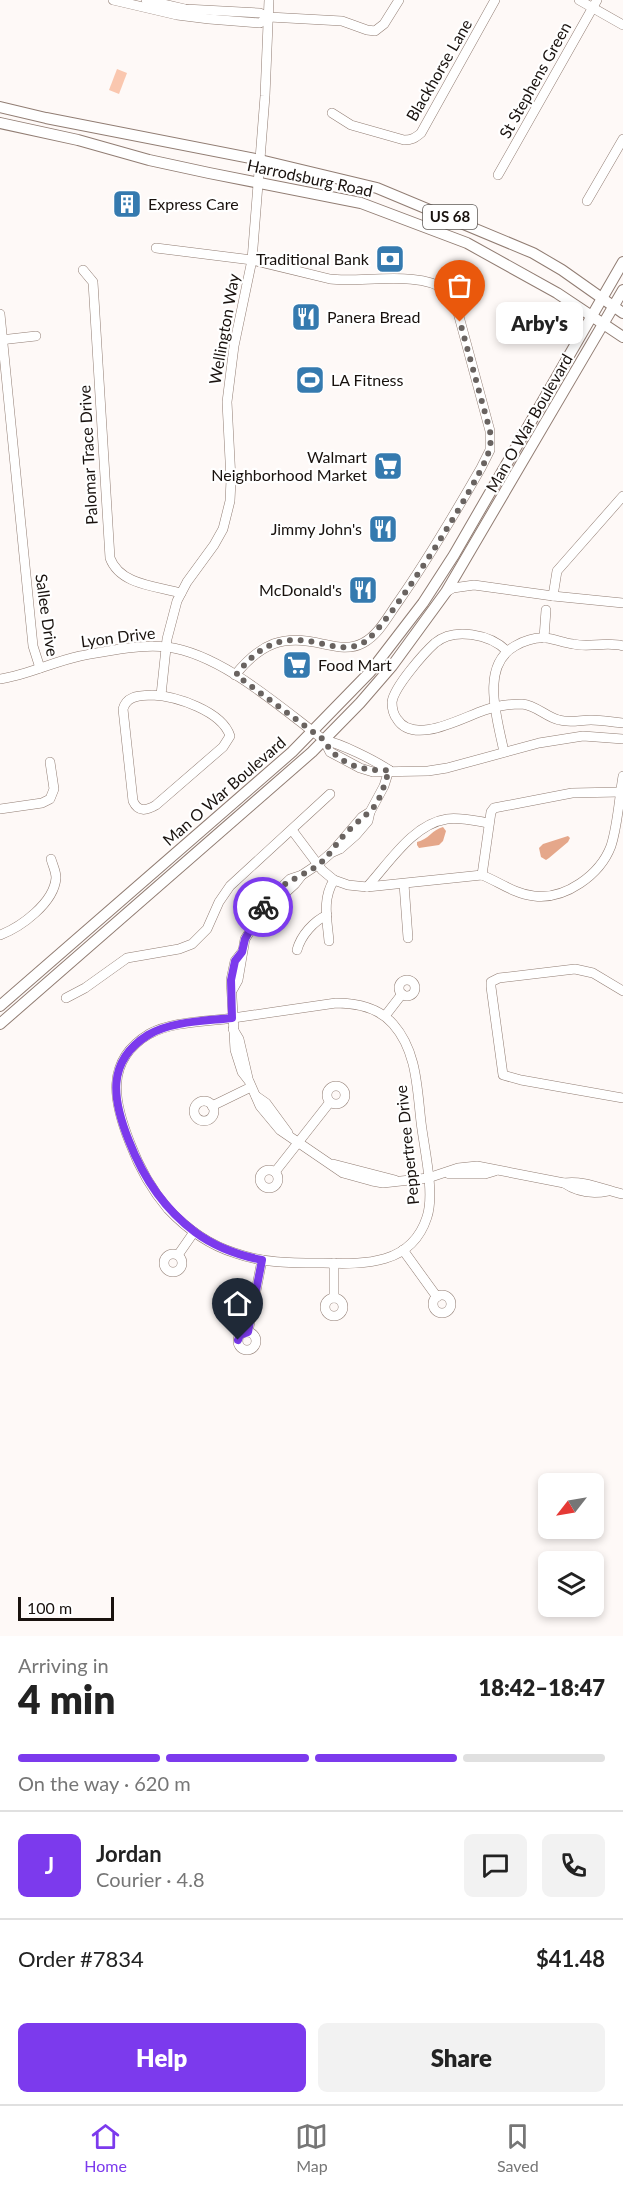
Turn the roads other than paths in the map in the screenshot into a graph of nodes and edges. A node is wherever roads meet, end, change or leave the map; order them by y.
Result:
1 (113, 0) edge
2 (146, 0) edge
3 (269, 0) edge
4 (399, 0) edge
5 (495, 0) edge
6 (579, 0) edge
7 (595, 4) edge
8 (269, 17) junction
9 (623, 25) edge
10 (0, 107) edge
11 (332, 114) dead end
12 (0, 123) edge
13 (623, 139) edge
14 (260, 160) junction
15 (498, 175) dead end
16 (258, 181) junction
17 (587, 201) dead end
18 (156, 248) dead end
19 (252, 260) junction
20 (623, 262) edge
21 (82, 270) dead end
22 (623, 290) edge
23 (602, 298) junction
24 (618, 310) edge
25 (0, 314) edge
26 (593, 315) junction
27 (604, 323) junction
28 (36, 336) dead end
29 (623, 337) edge
30 (1, 340) edge
31 (623, 496) edge
32 (460, 571) junction
33 (474, 585) junction
34 (446, 592) junction
35 (181, 593) junction
36 (553, 596) junction
37 (623, 603) edge
38 (546, 610) dead end
39 (544, 638) junction
40 (623, 646) edge
41 (166, 647) junction
42 (507, 651) junction
43 (40, 668) junction
44 (236, 675) junction
45 (0, 679) edge
46 (161, 695) junction
47 (496, 707) junction
48 (623, 723) edge
49 (313, 732) junction
50 (623, 739) edge
51 (324, 740) junction
52 (504, 752) junction
53 (50, 762) dead end
54 (389, 770) junction
55 (623, 776) edge
56 (620, 792) junction
57 (330, 794) dead end
58 (0, 809) edge
59 (489, 823) junction
60 (292, 830) junction
61 (51, 860) dead end
62 (317, 865) junction
63 (482, 875) junction
64 (334, 880) junction
65 (404, 884) junction
66 (367, 887) junction
67 (327, 915) junction
68 (0, 935) edge
69 (408, 938) dead end
70 (329, 941) dead end
71 (297, 950) dead end
72 (623, 991) edge
73 (402, 994) dead end
74 (66, 998) dead end
75 (0, 1006) edge
76 (385, 1016) junction
77 (232, 1018) junction
78 (0, 1024) edge
79 (252, 1088) junction
80 (623, 1098) edge
81 (330, 1102) dead end
82 (212, 1107) dead end
83 (297, 1142) junction
84 (275, 1172) dead end
85 (428, 1178) junction
86 (623, 1194) edge
87 (194, 1232) junction
88 (403, 1250) junction
89 (178, 1255) dead end
90 (262, 1260) junction
91 (334, 1263) junction
92 (436, 1297) dead end
93 (334, 1298) dead end
94 (248, 1332) dead end

1 - 8 street
2 - 8 street
3 - 8 street, Wellington Way
4 - 8 street
5 - 11 street, Blackhorse Lane
6 - 7 street
7 - 9 street
7 - 15 street, St Stephens Green
8 - 14 street, Wellington Way
10 - 14 main road, Harrodsburg Road / US 68
12 - 16 main road, Harrodsburg Road / US 68
13 - 17 street
14 - 16 street, Wellington Way
14 - 23 main road, Harrodsburg Road / US 68
16 - 19 street, Wellington Way
16 - 26 main road, Harrodsburg Road / US 68
18 - 19 street
19 - 35 street, Wellington Way
19 - 44 street
20 - 23 main road, Man O War Boulevard
21 - 35 street, Palomar Trace Drive
22 - 24 main road, Man O War Boulevard
23 - 24 main road, Harrodsburg Road / US 68
23 - 26 main road, Man O War Boulevard
24 - 27 main road, Man O War Boulevard
25 - 30 street, Sallee Drive
26 - 27 main road, Harrodsburg Road / US 68
26 - 49 main road, Man O War Boulevard
27 - 29 main road, Harrodsburg Road / US 68
27 - 32 main road, Man O War Boulevard
28 - 30 street
30 - 43 street, Sallee Drive
31 - 36 street
32 - 33 street
32 - 34 main road, Man O War Boulevard
33 - 34 street
33 - 36 street
34 - 51 main road, Man O War Boulevard
35 - 41 street, Wellington Way
36 - 37 street
38 - 39 street
39 - 40 street
39 - 42 street
41 - 43 street, Lyon Drive
41 - 44 street, Lyon Drive
41 - 46 street, Wellington Way
42 - 47 street
42 - 47 street
43 - 45 street, Lyon Drive
44 - 49 street, Lyon Drive
46 - 46 street
47 - 48 street
47 - 52 street
49 - 51 street, Lyon Drive
49 - 75 main road, Man O War Boulevard
50 - 52 street, Lyon Drive
51 - 54 street, Lyon Drive
51 - 78 main road, Man O War Boulevard
52 - 54 street, Lyon Drive
53 - 58 street
54 - 62 street
55 - 56 street
56 - 59 street
56 - 63 street
57 - 60 street
59 - 63 street
59 - 66 street
60 - 62 street
60 - 74 street
61 - 68 street
62 - 64 street
62 - 77 street
63 - 65 street
64 - 66 street
64 - 67 street
65 - 66 street
65 - 69 street
67 - 70 street
67 - 71 street
72 - 80 street
73 - 76 street
76 - 77 street, Peppertree Drive
76 - 85 street, Peppertree Drive
77 - 79 street
77 - 87 street, Peppertree Drive
79 - 82 street
79 - 83 street
81 - 83 street
83 - 84 street
83 - 85 street
85 - 86 street
85 - 88 street, Peppertree Drive
87 - 89 street
87 - 90 street, Peppertree Drive
88 - 91 street, Peppertree Drive
88 - 92 street
90 - 91 street, Peppertree Drive
90 - 94 street
91 - 93 street

